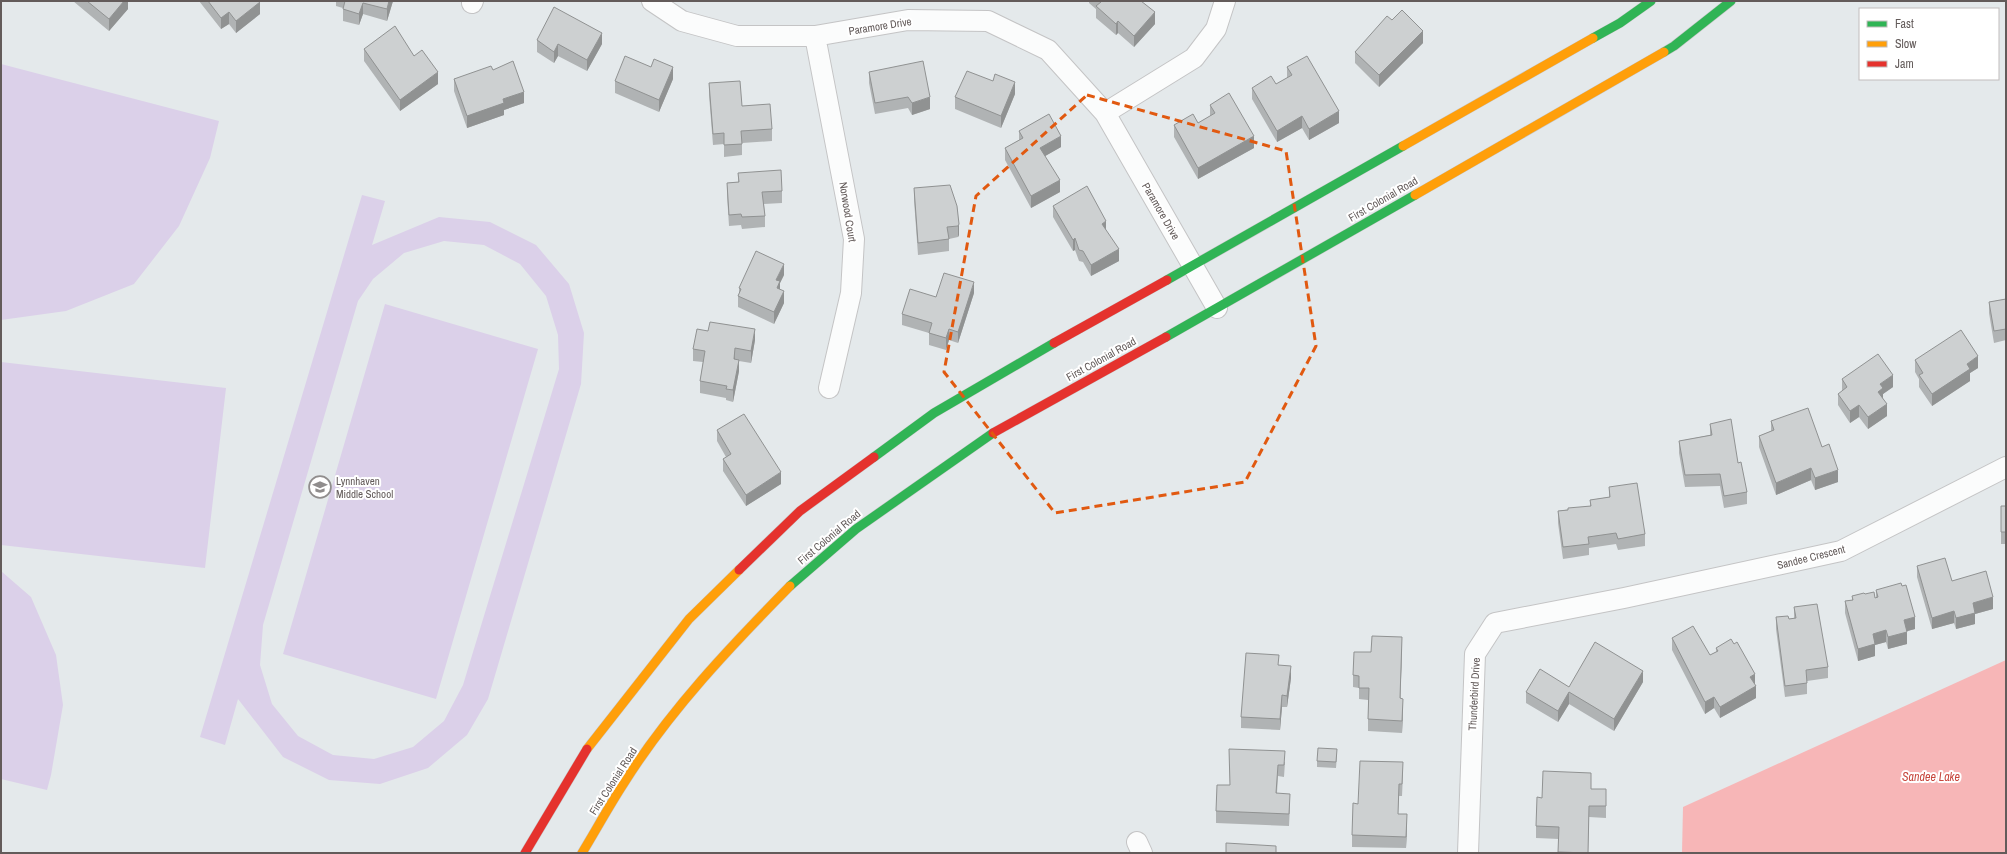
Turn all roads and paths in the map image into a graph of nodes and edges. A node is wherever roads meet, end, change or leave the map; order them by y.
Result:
1 (652, 1) edge
2 (1225, 1) edge
3 (1652, 1) edge
4 (1731, 1) edge
5 (815, 36) junction
6 (1105, 113) junction
7 (1193, 266) junction
8 (1218, 308) junction
9 (829, 388) dead end
10 (2006, 467) edge
11 (1624, 598) joint
12 (525, 853) edge
13 (582, 853) edge
14 (1468, 853) edge

1 - 5 street, Paramore Drive
2 - 6 street
3 - 7 main road
4 - 8 main road, First Colonial Road
5 - 6 street, Paramore Drive
5 - 9 street, Norwood Court
6 - 7 street, Paramore Drive
7 - 8 street, Paramore Drive
7 - 12 main road
8 - 13 main road, First Colonial Road
10 - 11 street, Sandee Crescent
11 - 14 street, Thunderbird Drive

